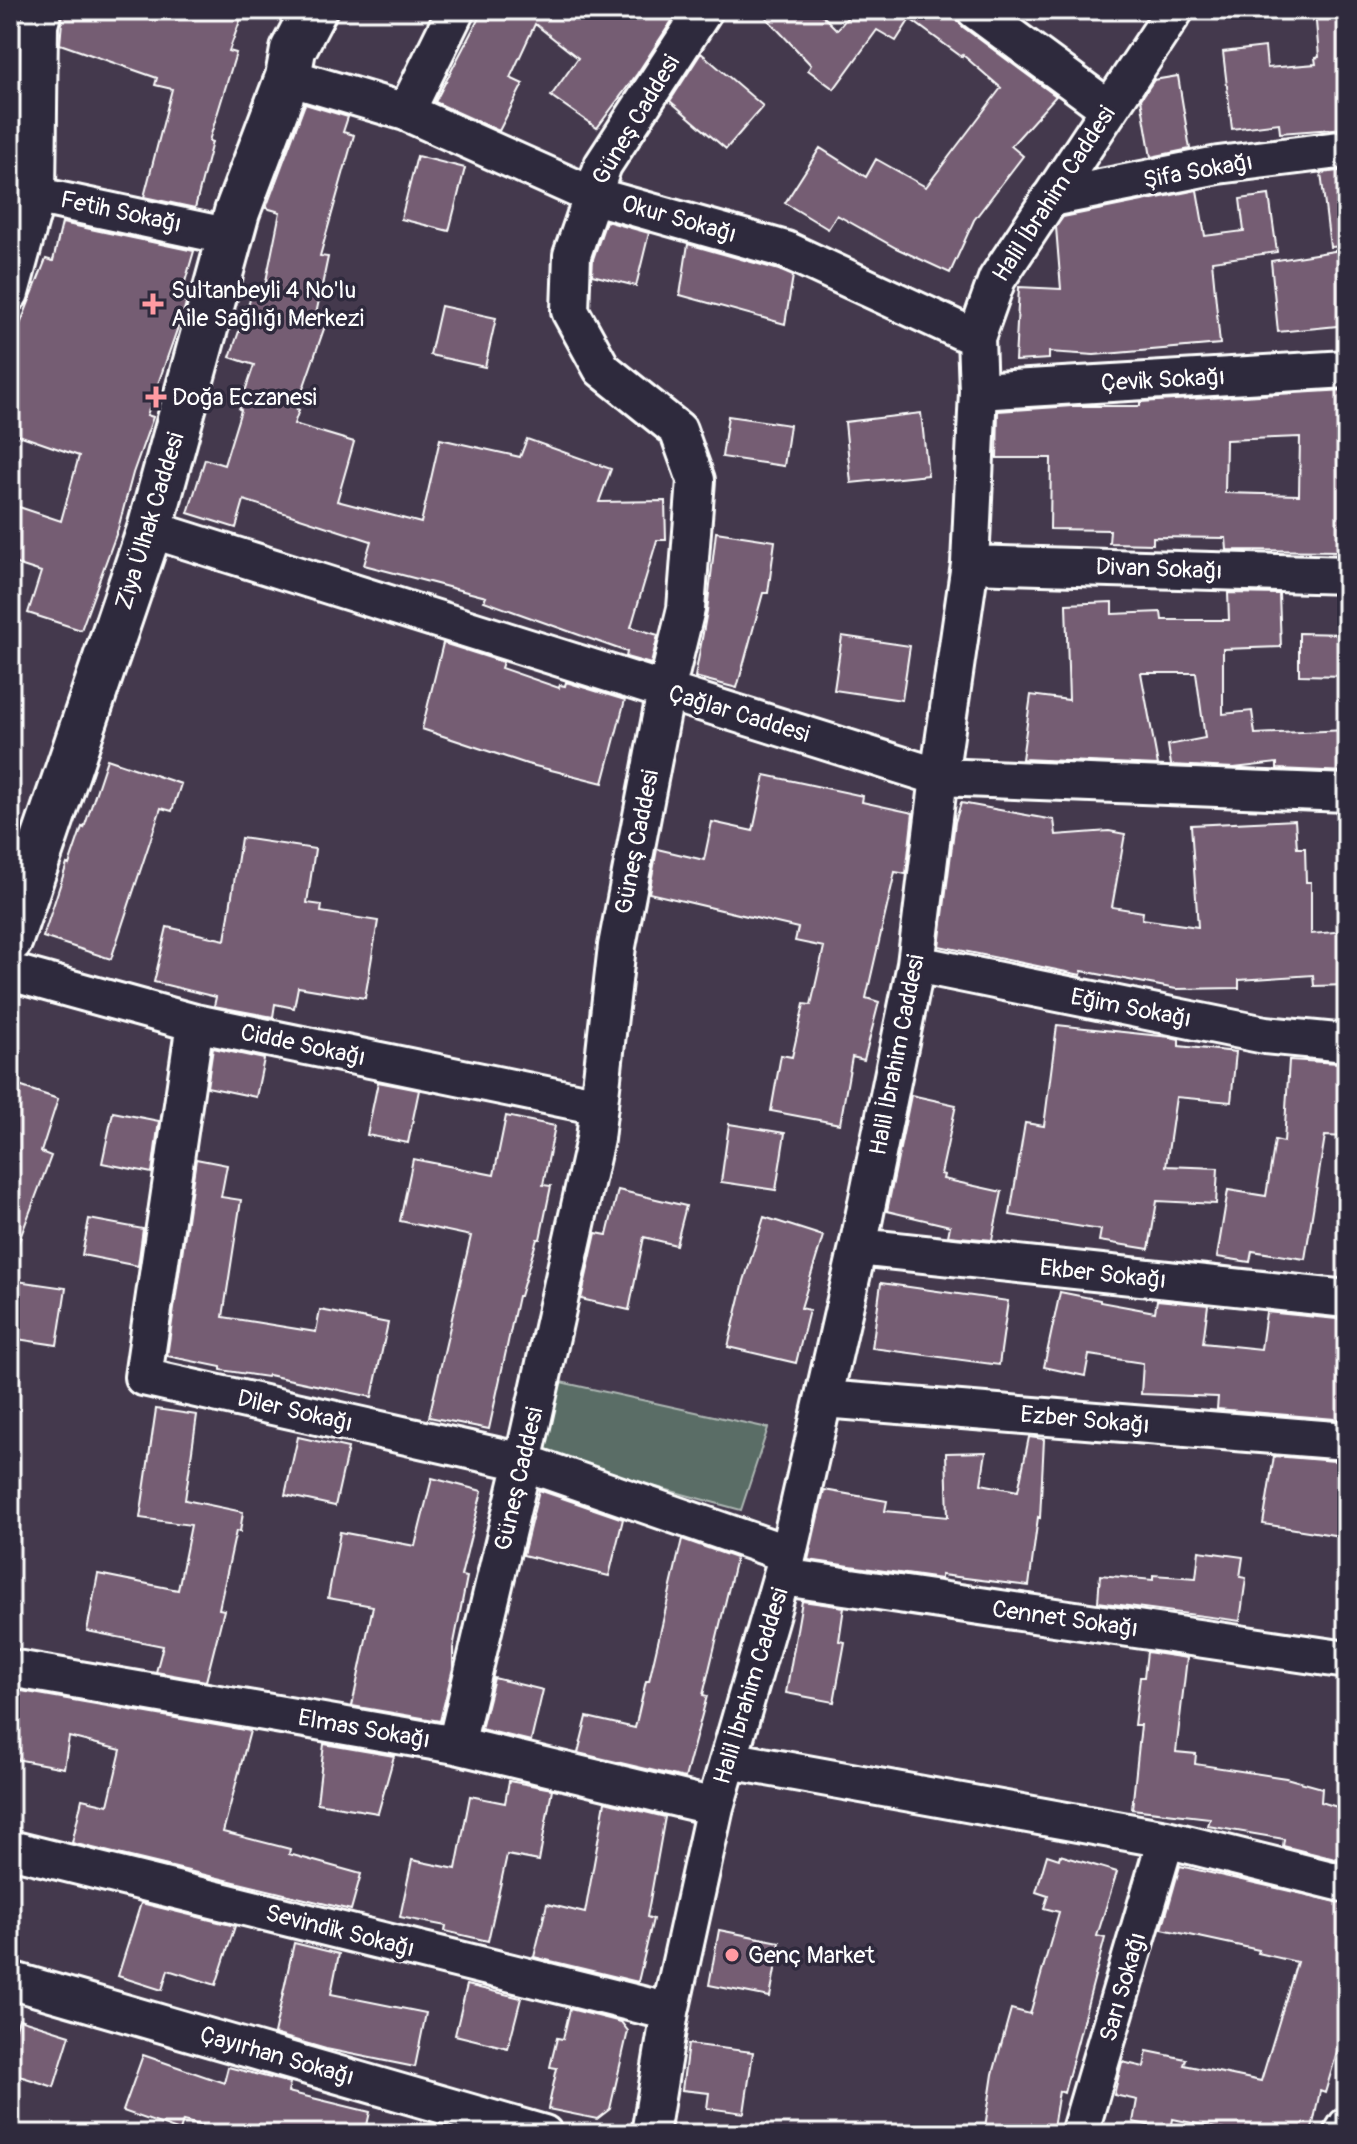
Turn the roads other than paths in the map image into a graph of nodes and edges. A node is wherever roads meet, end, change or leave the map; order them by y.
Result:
1 (314, 10) edge
2 (456, 10) edge
3 (704, 10) edge
4 (975, 10) edge
5 (1175, 10) edge
6 (31, 19) edge
7 (288, 77) junction
8 (1108, 108) junction
9 (406, 112) junction
10 (1347, 149) edge
11 (23, 192) edge
12 (591, 195) junction
13 (1050, 198) junction
14 (231, 237) junction
15 (10, 293) edge
16 (976, 338) junction
17 (1347, 369) edge
18 (978, 391) junction
19 (150, 529) junction
20 (970, 564) junction
21 (1347, 575) edge
22 (666, 691) junction
23 (939, 777) junction
24 (1347, 793) edge
25 (10, 940) edge
26 (916, 964) junction
27 (10, 972) edge
28 (195, 1023) junction
29 (1347, 1043) edge
30 (599, 1106) junction
31 (858, 1247) junction
32 (1347, 1299) edge
33 (824, 1399) junction
34 (1347, 1441) edge
35 (523, 1462) junction
36 (786, 1566) junction
37 (1347, 1660) edge
38 (10, 1668) edge
39 (456, 1745) junction
40 (729, 1760) junction
41 (715, 1807) junction
42 (1166, 1839) junction
43 (10, 1849) edge
44 (1347, 1884) edge
45 (10, 1980) edge
46 (670, 2012) junction
47 (1347, 2126) edge
48 (1085, 2133) edge
49 (544, 2134) edge
50 (650, 2134) edge
51 (1342, 2134) edge

1 - 7 street, Ziya Ülhak Caddesi
2 - 9 street
3 - 12 street, Güneş Caddesi
4 - 8 street
5 - 8 street, Halil İbrahim Caddesi
6 - 11 street
7 - 9 street, Okur Sokağı
7 - 14 street, Ziya Ülhak Caddesi
8 - 13 street, Halil İbrahim Caddesi
9 - 12 street, Okur Sokağı
10 - 13 street, Şifa Sokağı
11 - 14 street, Fetih Sokağı
11 - 15 street
12 - 16 street, Okur Sokağı
12 - 22 street, Güneş Caddesi
13 - 16 street, Halil İbrahim Caddesi
14 - 19 street, Ziya Ülhak Caddesi
16 - 18 street, Halil İbrahim Caddesi
17 - 18 street, Çevik Sokağı
18 - 20 street, Halil İbrahim Caddesi
19 - 22 street, Çağlar Caddesi
19 - 25 street, Ziya Ülhak Caddesi
20 - 21 street, Divan Sokağı
20 - 23 street, Halil İbrahim Caddesi
22 - 23 street, Çağlar Caddesi
22 - 30 street, Güneş Caddesi
23 - 24 street, Çağlar Caddesi
23 - 26 street, Halil İbrahim Caddesi
26 - 29 street, Eğim Sokağı
26 - 31 street, Halil İbrahim Caddesi
27 - 28 street, Cidde Sokağı
28 - 30 street, Cidde Sokağı
28 - 35 street, Diler Sokağı
30 - 35 street, Güneş Caddesi
31 - 32 street, Ekber Sokağı
31 - 33 street, Halil İbrahim Caddesi
33 - 34 street, Ezber Sokağı
33 - 36 street, Halil İbrahim Caddesi
35 - 36 street, Diler Sokağı
35 - 39 street, Güneş Caddesi
36 - 37 street, Cennet Sokağı
36 - 40 street, Halil İbrahim Caddesi
38 - 39 street, Elmas Sokağı
39 - 41 street, Elmas Sokağı
40 - 41 street, Halil İbrahim Caddesi
40 - 42 street
41 - 46 street, Halil İbrahim Caddesi
42 - 44 street
42 - 48 street, Sarı Sokağı
43 - 46 street, Sevindik Sokağı
45 - 49 street, Çayırhan Sokağı
46 - 50 street, Halil İbrahim Caddesi
47 - 51 street

